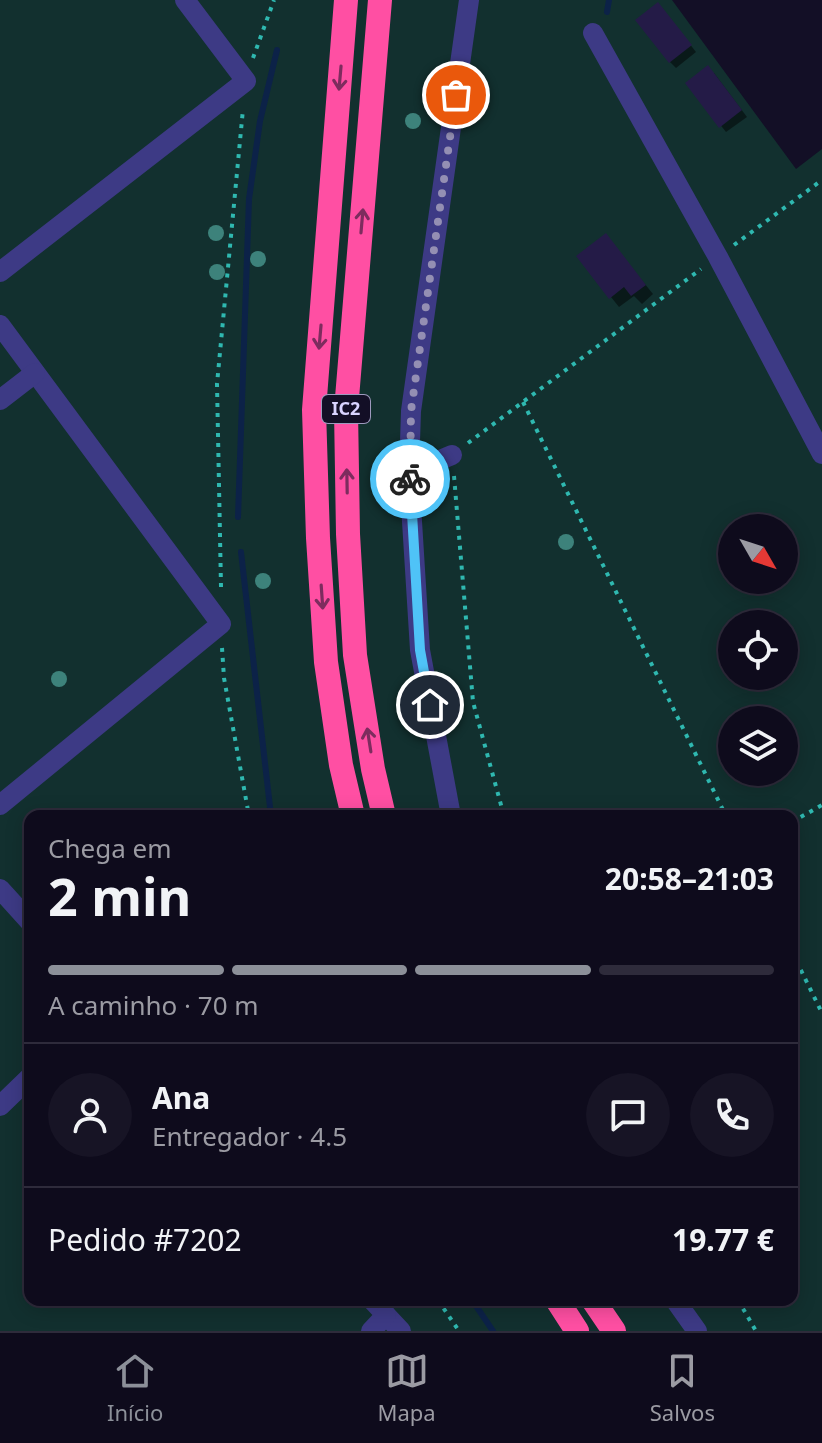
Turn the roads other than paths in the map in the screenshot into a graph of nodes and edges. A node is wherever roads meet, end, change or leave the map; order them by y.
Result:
1 (185, 0) edge
2 (346, 0) edge
3 (380, 0) edge
4 (469, 0) edge
5 (593, 33) dead end
6 (0, 272) edge
7 (0, 325) edge
8 (35, 373) junction
9 (0, 400) edge
10 (822, 454) edge
11 (452, 455) road end
12 (409, 473) junction
13 (0, 805) edge
14 (352, 810) edge
15 (383, 810) edge
16 (450, 810) edge
17 (0, 889) edge
18 (24, 915) edge
19 (24, 1083) edge
20 (0, 1106) edge
21 (561, 1306) edge
22 (597, 1306) edge
23 (679, 1306) edge
24 (379, 1307) edge
25 (371, 1331) edge
26 (401, 1331) edge
27 (577, 1331) edge
28 (614, 1331) edge
29 (697, 1331) edge

1 - 6 street
2 -> 14 highway, IC2
15 -> 3 highway, IC2
4 - 12 street
5 - 10 street
7 - 8 street
8 - 9 street
8 - 13 street
11 - 12 street
12 - 16 street
17 - 18 street
19 - 20 street
21 - 27 highway
22 - 28 highway
23 - 29 street
24 - 25 street
24 - 26 street

